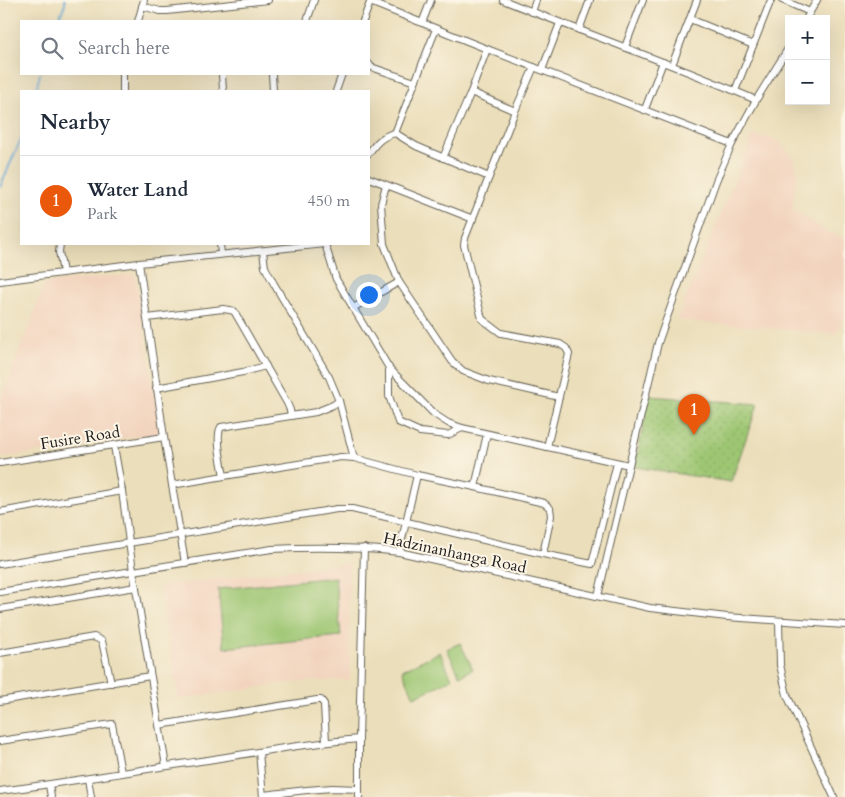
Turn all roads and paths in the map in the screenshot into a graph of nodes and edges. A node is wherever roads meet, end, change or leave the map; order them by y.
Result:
1 (268, 0) edge
2 (314, 0) edge
3 (431, 0) edge
4 (503, 0) edge
5 (536, 0) edge
6 (590, 0) edge
7 (643, 0) edge
8 (697, 0) edge
9 (771, 0) edge
10 (782, 0) edge
11 (817, 0) edge
12 (371, 1) edge
13 (143, 3) edge
14 (532, 12) junction
15 (810, 12) junction
16 (808, 15) edge
17 (690, 19) junction
18 (138, 20) edge
19 (307, 20) edge
20 (362, 20) edge
21 (422, 23) junction
22 (560, 23) junction
23 (436, 29) junction
24 (579, 30) junction
25 (753, 45) junction
26 (625, 47) junction
27 (487, 49) junction
28 (785, 53) edge
29 (663, 62) junction
30 (672, 64) junction
31 (370, 66) edge
32 (534, 67) junction
33 (542, 70) junction
34 (123, 75) edge
35 (222, 75) edge
36 (272, 75) edge
37 (342, 75) edge
38 (415, 82) junction
39 (123, 90) edge
40 (223, 90) edge
41 (273, 90) edge
42 (336, 90) edge
43 (735, 91) junction
44 (471, 92) junction
45 (756, 100) junction
46 (645, 109) junction
47 (515, 111) junction
48 (395, 133) junction
49 (732, 144) junction
50 (370, 152) edge
51 (443, 158) junction
52 (370, 178) edge
53 (490, 178) junction
54 (386, 185) junction
55 (473, 219) junction
56 (60, 245) edge
57 (220, 245) edge
58 (308, 245) edge
59 (325, 245) edge
60 (273, 247) edge
61 (263, 252) junction
62 (221, 254) junction
63 (139, 263) junction
64 (63, 272) junction
65 (0, 281) edge
66 (399, 282) junction
67 (353, 308) junction
68 (147, 318) junction
69 (266, 366) junction
70 (390, 368) junction
71 (156, 388) junction
72 (559, 397) junction
73 (339, 401) junction
74 (291, 416) junction
75 (462, 428) junction
76 (487, 434) junction
77 (164, 437) junction
78 (114, 446) junction
79 (547, 447) junction
80 (354, 458) junction
81 (617, 463) junction
82 (0, 464) edge
83 (629, 466) junction
84 (417, 475) junction
85 (224, 476) junction
86 (172, 486) junction
87 (475, 486) junction
88 (122, 491) junction
89 (0, 512) edge
90 (405, 522) junction
91 (181, 534) junction
92 (129, 542) junction
93 (364, 548) junction
94 (399, 552) junction
95 (543, 554) junction
96 (185, 563) junction
97 (0, 564) edge
98 (133, 570) junction
99 (136, 587) junction
100 (0, 592) edge
101 (598, 596) junction
102 (0, 609) edge
103 (779, 621) junction
104 (845, 625) edge
105 (0, 653) edge
106 (150, 676) junction
107 (111, 682) junction
108 (0, 701) edge
109 (159, 725) junction
110 (359, 739) junction
111 (0, 741) edge
112 (326, 742) junction
113 (259, 752) junction
114 (166, 766) junction
115 (121, 772) junction
116 (88, 779) junction
117 (49, 785) junction
118 (0, 791) edge
119 (359, 793) edge
120 (263, 796) edge
121 (51, 797) edge
122 (92, 797) edge
123 (834, 797) edge

1 - 13 street
2 - 19 street
3 - 21 street
4 - 14 street
5 - 14 street
6 - 24 street
7 - 26 street
8 - 17 street
9 - 25 street
10 - 15 street
11 - 15 street
12 - 20 street
12 - 21 street
13 - 18 street
14 - 22 street
15 - 16 street
17 - 25 street
17 - 30 street
21 - 23 street
22 - 24 street
22 - 33 street
23 - 27 street
23 - 38 street
24 - 26 street
25 - 43 street
26 - 29 street
27 - 32 street
27 - 44 street
28 - 45 street
29 - 30 street
29 - 46 street
30 - 43 street
31 - 38 street
32 - 33 street
32 - 47 street
33 - 46 street
34 - 39 street
35 - 40 street
36 - 41 street
37 - 42 street
38 - 48 street
43 - 45 street
44 - 47 street
44 - 51 street
45 - 49 street
46 - 49 street
47 - 53 street
48 - 50 street
48 - 51 street
49 - 83 street
51 - 53 street
52 - 54 street
53 - 55 street
54 - 55 street
54 - 66 street
55 - 72 street
56 - 64 street
57 - 62 street
58 - 60 street
59 - 67 street
60 - 61 street
61 - 62 street
61 - 73 street
62 - 63 street
63 - 64 street
63 - 68 street
64 - 65 street
66 - 67 street
66 - 72 street
67 - 70 street
68 - 69 street
68 - 71 street
69 - 71 street
69 - 74 street
70 - 75 street
70 - 75 street
71 - 77 street
72 - 79 street
73 - 74 street
73 - 80 street
74 - 85 street
75 - 76 street
76 - 79 street
76 - 87 street
77 - 78 street, Fusire Road
77 - 86 street
78 - 82 street, Fusire Road
78 - 88 street
79 - 81 street
80 - 84 street
80 - 85 street
81 - 83 street
81 - 95 street
83 - 101 street
84 - 87 street
84 - 90 street
85 - 86 street
86 - 91 street
87 - 95 street
88 - 89 street
88 - 92 street
90 - 91 street
90 - 94 street
90 - 95 street
91 - 92 street
91 - 96 street
92 - 97 street
92 - 98 street
93 - 94 street, Hadzinanhanga Road
93 - 96 street, Hadzinanhanga Road
93 - 110 street
94 - 101 street, Hadzinanhanga Road
96 - 98 street, Hadzinanhanga Road
98 - 99 street
98 - 100 street, Hadzinanhanga Road
99 - 102 street
99 - 106 street
101 - 103 street, Hadzinanhanga Road
103 - 104 street, Hadzinanhanga Road
103 - 123 street
105 - 107 street
106 - 107 street
106 - 109 street
107 - 108 street
109 - 112 street
109 - 114 street
110 - 112 street
110 - 119 street
111 - 115 street
112 - 113 street
113 - 114 street
113 - 120 street
114 - 115 street
115 - 116 street
116 - 117 street
116 - 122 street
117 - 118 street
117 - 121 street
119 - 120 street

